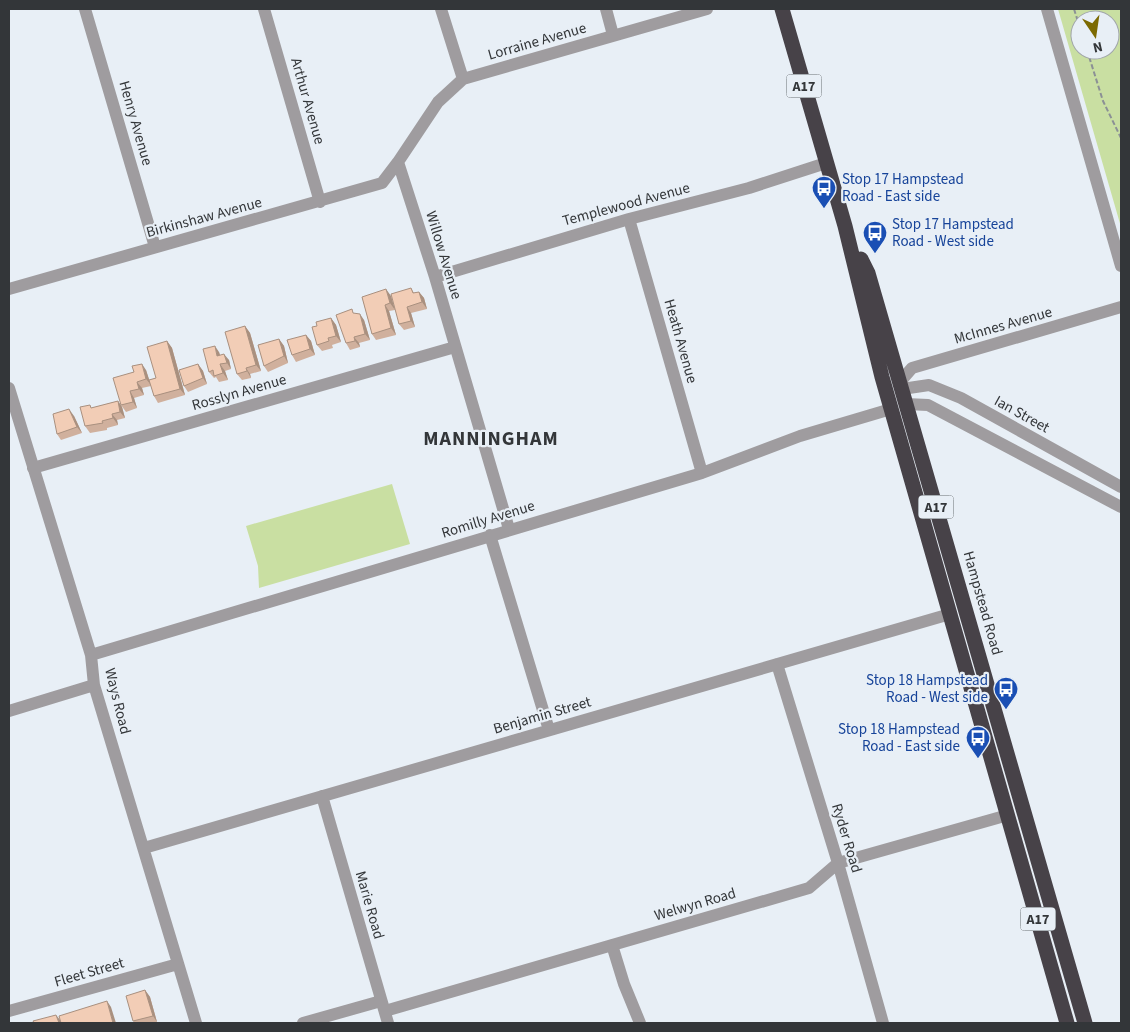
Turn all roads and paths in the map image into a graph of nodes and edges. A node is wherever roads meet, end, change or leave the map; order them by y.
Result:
1 (86, 9) edge
2 (264, 9) edge
3 (441, 9) edge
4 (606, 9) edge
5 (707, 9) edge
6 (782, 9) edge
7 (1047, 9) edge
8 (613, 35) junction
9 (1090, 60) edge
10 (463, 79) junction
11 (1121, 138) edge
12 (398, 162) junction
13 (826, 163) junction
14 (320, 202) junction
15 (629, 219) junction
16 (845, 226) junction
17 (154, 247) junction
18 (1121, 266) edge
19 (435, 277) junction
20 (9, 289) edge
21 (1121, 307) edge
22 (455, 347) junction
23 (927, 364) junction
24 (882, 377) junction
25 (929, 385) junction
26 (9, 388) edge
27 (899, 396) junction
28 (1049, 448) junction
29 (1038, 462) junction
30 (33, 468) junction
31 (702, 473) junction
32 (1121, 487) edge
33 (1121, 507) edge
34 (508, 529) junction
35 (490, 535) junction
36 (966, 609) junction
37 (950, 614) junction
38 (91, 655) junction
39 (777, 664) junction
40 (94, 686) junction
41 (9, 711) edge
42 (549, 730) junction
43 (322, 796) junction
44 (1024, 811) junction
45 (1008, 815) junction
46 (144, 848) junction
47 (838, 863) junction
48 (612, 946) junction
49 (178, 964) junction
50 (9, 1011) edge
51 (385, 1012) edge
52 (196, 1023) edge
53 (303, 1023) edge
54 (640, 1023) edge
55 (884, 1023) edge
56 (1067, 1023) edge
57 (1085, 1023) edge

1 - 17 street, Henry Avenue
2 - 14 street, Arthur Avenue
3 - 10 street
4 - 8 street
5 - 8 street, Lorraine Avenue
6 - 13 highway, Hampstead Road / A17
7 - 18 street
8 - 10 street, Lorraine Avenue
9 - 11 path
10 - 12 street
12 - 14 street, Birkinshaw Avenue
12 - 19 street, Willow Avenue
13 - 15 street, Templewood Avenue
13 - 16 highway, Hampstead Road / A17
14 - 17 street, Birkinshaw Avenue
15 - 19 street, Templewood Avenue
15 - 31 street, Heath Avenue
16 - 24 highway, Hampstead Road / A17
16 - 27 highway, Hampstead Road / A17
17 - 20 street, Birkinshaw Avenue
19 - 22 street, Willow Avenue
21 - 23 street, McInnes Avenue
22 - 30 street, Rosslyn Avenue
22 - 34 street, Willow Avenue
23 - 25 street
23 - 27 street, McInnes Avenue
24 - 27 highway, Hampstead Road / A17
24 - 27 highway
25 - 27 street
25 - 28 street, Ian Street
26 - 30 street, Ways Road
27 - 29 street
27 - 31 street, Romilly Avenue
27 - 36 highway, Hampstead Road / A17
27 - 37 highway, Hampstead Road / A17
28 - 29 street
28 - 32 street, Ian Street
29 - 33 street
30 - 38 street, Ways Road
31 - 34 street, Romilly Avenue
34 - 35 street, Romilly Avenue
35 - 38 street, Romilly Avenue
35 - 42 street
36 - 37 highway
36 - 44 highway, Hampstead Road / A17
37 - 39 street, Benjamin Street
37 - 45 highway, Hampstead Road / A17
38 - 40 street, Ways Road
39 - 42 street, Benjamin Street
39 - 47 street, Ryder Road
40 - 41 street
40 - 46 street, Ways Road
42 - 43 street, Benjamin Street
43 - 46 street, Benjamin Street
43 - 51 street, Marie Road
44 - 45 highway
44 - 57 highway, Hampstead Road / A17
45 - 47 street, Welwyn Road
45 - 56 highway, Hampstead Road / A17
46 - 49 street, Ways Road
47 - 48 street, Welwyn Road
47 - 55 street, Ryder Road
48 - 51 street, Welwyn Road
48 - 54 street
49 - 50 street, Fleet Street
49 - 52 street, Ways Road
51 - 53 street, Welwyn Road

